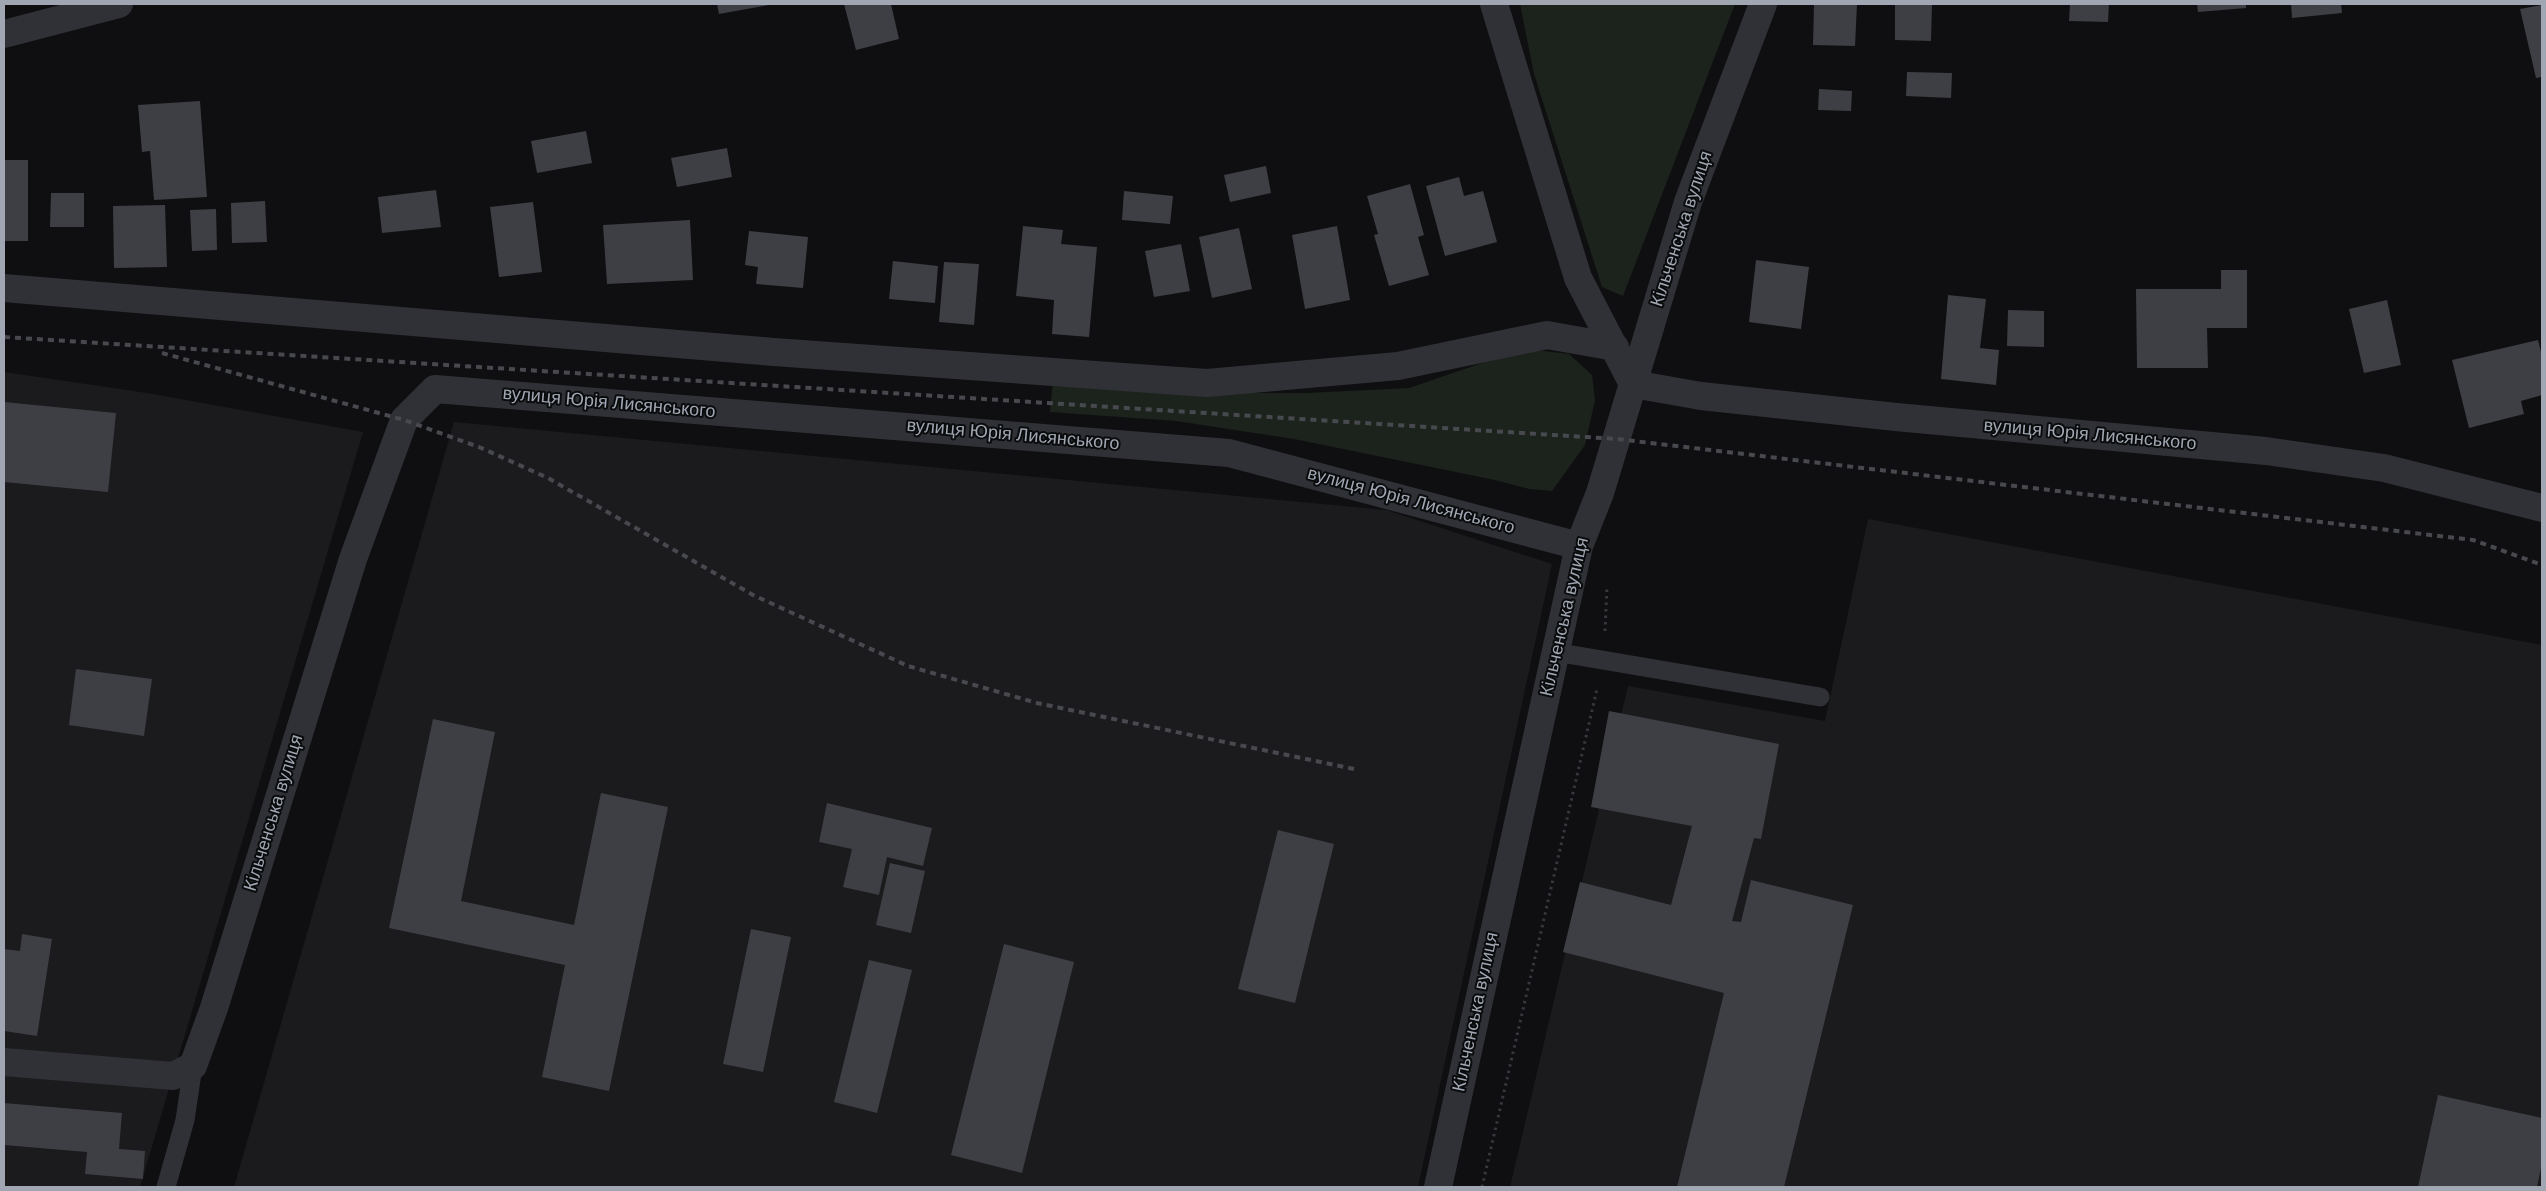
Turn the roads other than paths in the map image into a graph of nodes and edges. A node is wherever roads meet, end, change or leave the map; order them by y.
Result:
1 (119, 4) edge
2 (1494, 4) edge
3 (1763, 4) edge
4 (4, 34) edge
5 (4, 288) edge
6 (1615, 347) junction
7 (1634, 384) junction
8 (435, 388) joint
9 (2542, 508) edge
10 (1579, 546) junction
11 (1555, 652) junction
12 (1820, 697) dead end
13 (4, 1062) edge
14 (193, 1066) junction
15 (166, 1187) edge
16 (1438, 1187) edge

1 - 4 street
2 - 6 street
3 - 7 street, Кільченська вулиця
5 - 6 street
6 - 7 street
7 - 9 street, вулиця Юрія Лисянського
7 - 10 street, Кільченська вулиця
8 - 10 street, вулиця Юрія Лисянського
8 - 14 street, Кільченська вулиця
10 - 11 street, Кільченська вулиця
11 - 12 lane
11 - 16 street, Кільченська вулиця
13 - 14 street
14 - 15 lane

